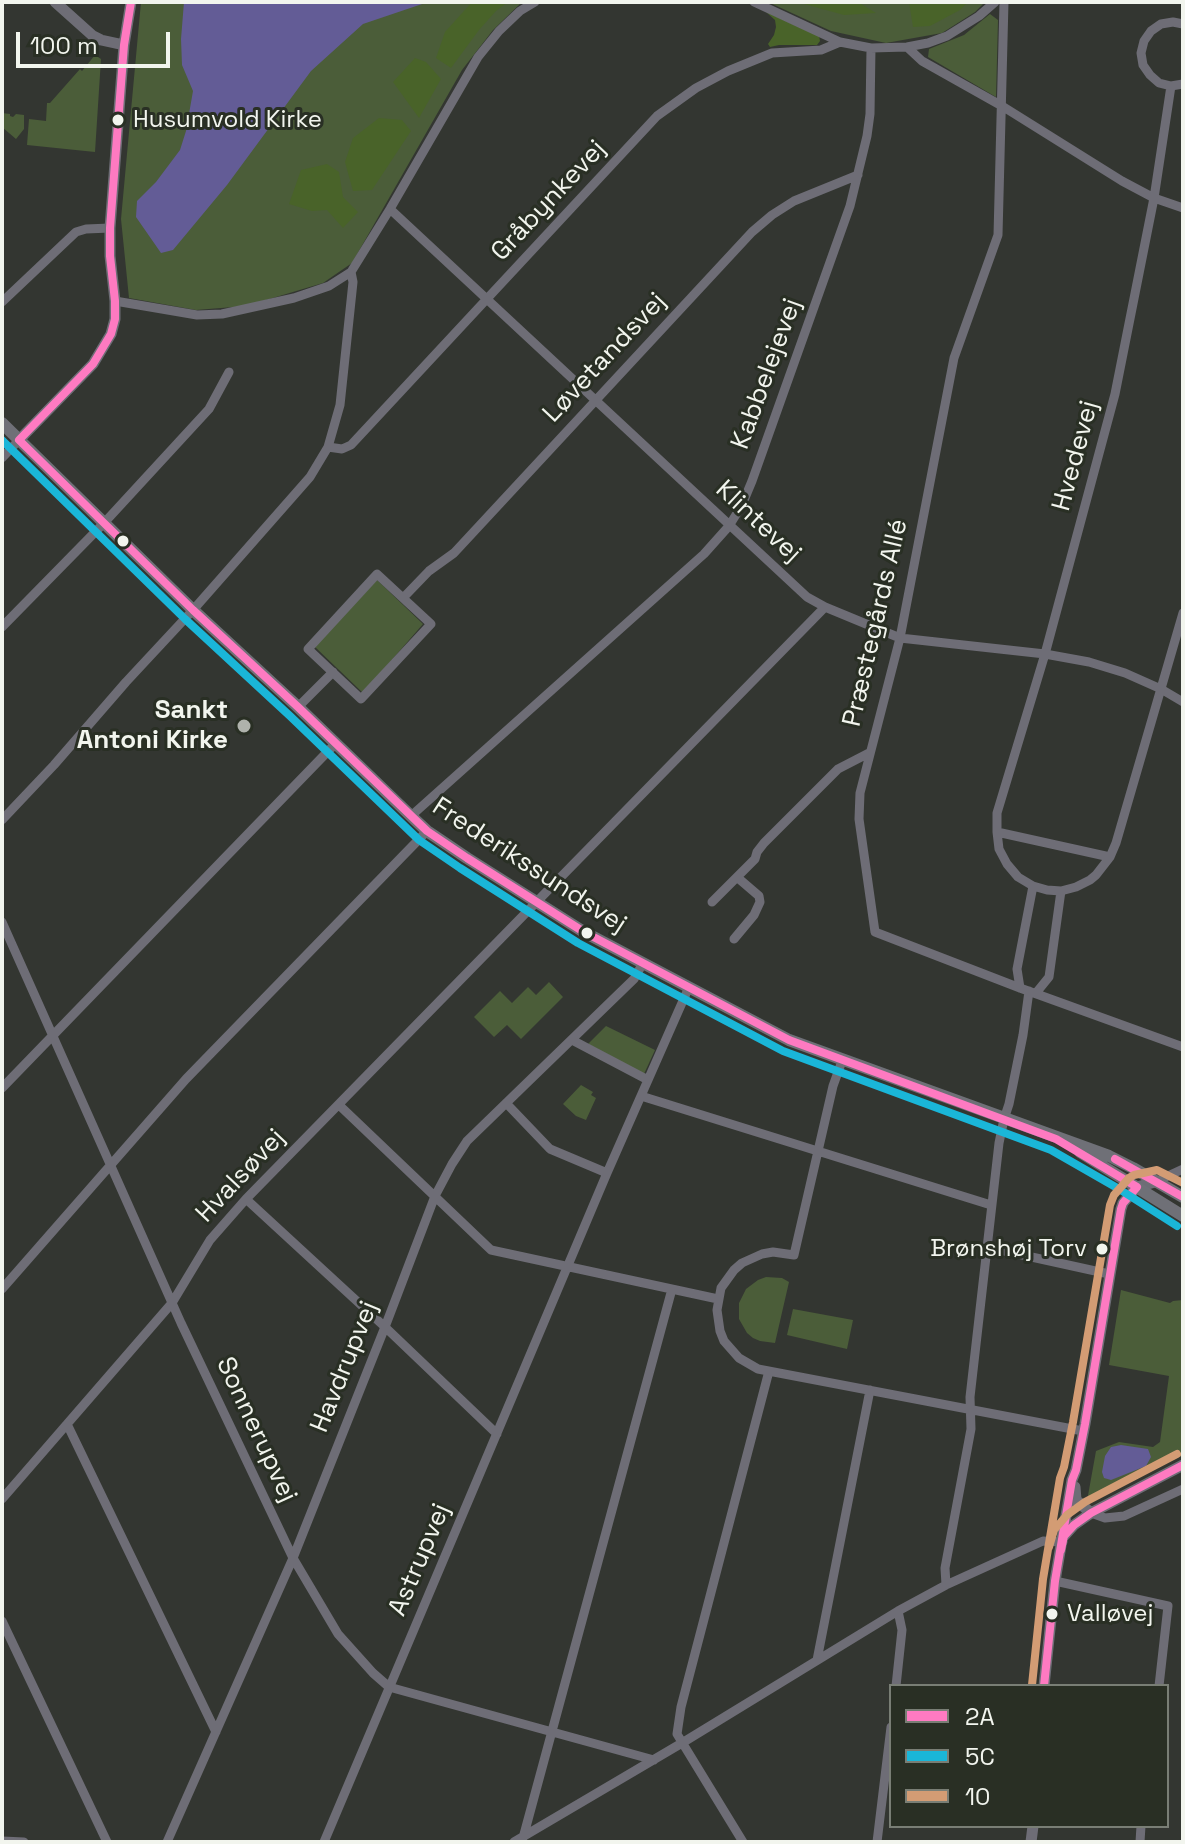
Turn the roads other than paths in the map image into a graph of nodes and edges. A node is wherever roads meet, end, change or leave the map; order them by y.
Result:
1 (55, 2) edge
2 (131, 2) edge
3 (535, 2) edge
4 (754, 2) edge
5 (995, 2) edge
6 (1004, 2) edge
7 (1183, 24) edge
8 (840, 42) junction
9 (124, 45) junction
10 (907, 47) junction
11 (871, 48) junction
12 (1183, 84) edge
13 (1171, 86) junction
14 (1002, 106) junction
15 (858, 175) junction
16 (1154, 198) junction
17 (1183, 208) edge
18 (390, 209) junction
19 (110, 228) junction
20 (351, 272) junction
21 (486, 300) junction
22 (115, 301) junction
23 (2, 302) edge
24 (229, 372) dead end
25 (595, 402) junction
26 (2, 423) edge
27 (19, 440) junction
28 (328, 447) junction
29 (2, 458) edge
30 (104, 523) junction
31 (729, 526) junction
32 (403, 598) junction
33 (825, 607) junction
34 (193, 610) junction
35 (1183, 613) edge
36 (2, 627) edge
37 (900, 638) junction
38 (1045, 654) junction
39 (333, 672) junction
40 (1161, 689) junction
41 (1183, 702) edge
42 (298, 707) junction
43 (336, 743) junction
44 (869, 753) junction
45 (411, 816) junction
46 (2, 820) edge
47 (427, 831) junction
48 (997, 832) junction
49 (1110, 857) junction
50 (738, 878) junction
51 (1033, 886) junction
52 (1061, 891) junction
53 (536, 902) junction
54 (712, 902) dead end
55 (2, 922) edge
56 (734, 939) dead end
57 (643, 963) junction
58 (689, 987) junction
59 (1028, 991) junction
60 (53, 1035) junction
61 (572, 1040) junction
62 (1183, 1047) edge
63 (842, 1061) junction
64 (648, 1080) junction
65 (2, 1088) edge
66 (641, 1096) junction
67 (506, 1103) junction
68 (339, 1105) junction
69 (1004, 1119) junction
70 (1056, 1139) junction
71 (817, 1151) junction
72 (110, 1165) junction
73 (1183, 1169) edge
74 (607, 1173) junction
75 (1155, 1182) junction
76 (1137, 1187) junction
77 (435, 1196) junction
78 (1183, 1197) edge
79 (246, 1199) junction
80 (991, 1205) junction
81 (1183, 1216) edge
82 (986, 1247) junction
83 (567, 1267) junction
84 (1109, 1274) junction
85 (2, 1289) edge
86 (672, 1289) junction
87 (718, 1299) junction
88 (172, 1303) junction
89 (385, 1327) junction
90 (769, 1371) junction
91 (870, 1390) junction
92 (971, 1410) junction
93 (67, 1424) junction
94 (1083, 1431) junction
95 (497, 1434) junction
96 (1183, 1465) edge
97 (1076, 1470) junction
98 (1183, 1489) edge
99 (2, 1499) edge
100 (1091, 1513) junction
101 (1063, 1539) junction
102 (293, 1558) junction
103 (1055, 1581) junction
104 (946, 1585) junction
105 (898, 1611) junction
106 (2, 1621) edge
107 (817, 1660) junction
108 (896, 1684) edge
109 (1044, 1684) edge
110 (1159, 1684) edge
111 (389, 1687) junction
112 (551, 1731) junction
113 (216, 1732) junction
114 (682, 1743) junction
115 (889, 1743) edge
116 (654, 1760) junction
117 (520, 1840) edge
118 (2, 1841) edge
119 (24, 1842) edge
120 (107, 1842) edge
121 (167, 1842) edge
122 (324, 1842) edge
123 (743, 1842) edge
124 (877, 1842) edge

1 - 9 street
2 - 9 street
3 - 18 street
4 - 8 street
5 - 10 street
6 - 14 street, Præstegårds Allé
7 - 13 street
8 - 11 street
8 - 21 street, Gråbynkevej
9 - 19 street
10 - 11 street
10 - 14 street
11 - 15 street, Kabbelejevej
12 - 13 street
13 - 16 street, Hvedevej
14 - 16 street
14 - 37 street, Præstegårds Allé
15 - 25 street, Løvetandsvej
15 - 31 street, Kabbelejevej
16 - 17 street
16 - 38 street, Hvedevej
18 - 20 street
18 - 21 street, Klintevej
19 - 22 street
19 - 23 street
20 - 22 street
20 - 28 street
21 - 25 street, Klintevej
21 - 28 street, Gråbynkevej
22 - 27 street
24 - 30 street
25 - 31 street, Klintevej
25 - 32 street, Løvetandsvej
26 - 27 main road, Frederikssundsvej
27 - 29 street
27 - 30 main road, Frederikssundsvej
28 - 34 street
30 - 34 main road, Frederikssundsvej
30 - 36 street
31 - 33 street, Klintevej
31 - 45 street, Kabbelejevej
32 - 39 street
32 - 39 street
33 - 37 street, Klintevej
33 - 53 street, Hvalsøvej
34 - 42 main road, Frederikssundsvej
34 - 46 street
35 - 40 street
37 - 38 street, Klintevej
37 - 44 street, Præstegårds Allé
38 - 40 street, Klintevej
38 - 48 street, Hvedevej
39 - 42 street
40 - 41 street, Klintevej
40 - 49 street
42 - 43 main road, Frederikssundsvej
43 - 45 main road, Frederikssundsvej
43 - 60 street
44 - 50 street
44 - 59 street, Præstegårds Allé
45 - 47 main road, Frederikssundsvej
47 - 53 main road, Frederikssundsvej
47 - 72 street
48 - 49 street
48 - 51 street
49 - 52 street
50 - 54 street
50 - 56 street
51 - 52 street
51 - 59 street
52 - 59 street
53 - 57 main road, Frederikssundsvej
53 - 68 street, Hvalsøvej
55 - 60 street, Sonnerupvej
57 - 58 main road, Frederikssundsvej
57 - 61 street, Havdrupvej
58 - 63 main road, Frederikssundsvej
58 - 64 street, Astrupvej
59 - 62 street, Præstegårds Allé
59 - 69 street
60 - 65 street
60 - 72 street, Sonnerupvej
61 - 64 street
61 - 67 street, Havdrupvej
63 - 69 main road, Frederikssundsvej
63 - 71 street
64 - 66 street, Astrupvej
66 - 71 street
66 - 74 street, Astrupvej
67 - 74 street
67 - 77 street, Havdrupvej
68 - 77 street
68 - 79 street, Hvalsøvej
69 - 70 main road, Frederikssundsvej
69 - 80 street
70 - 75 main road, Frederikssundsvej
70 - 76 main road, Frederikssundsvej
71 - 80 street
71 - 87 street
72 - 85 street
72 - 88 street, Sonnerupvej
73 - 75 street
74 - 83 street, Astrupvej
75 - 76 street
75 - 78 main road, Frederikssundsvej
76 - 81 main road, Frederikssundsvej
76 - 84 street
77 - 83 street
77 - 89 street, Havdrupvej
79 - 88 street, Hvalsøvej
79 - 89 street
80 - 82 street
82 - 84 street
82 - 92 street
83 - 86 street
83 - 95 street, Astrupvej
84 - 94 street
86 - 87 street
86 - 112 street
87 - 90 street
88 - 93 street, Hvalsøvej
88 - 102 street, Sonnerupvej
89 - 95 street
89 - 102 street, Havdrupvej
90 - 91 street
90 - 114 street
91 - 92 street
91 - 107 street
92 - 94 street
92 - 104 street
93 - 99 street, Hvalsøvej
93 - 113 street
94 - 97 street
95 - 111 street, Astrupvej
96 - 100 street
97 - 100 street
97 - 101 street
98 - 100 street
100 - 101 street
101 - 103 street
101 - 104 street
102 - 111 street, Sonnerupvej
102 - 113 street, Havdrupvej
103 - 109 street
103 - 110 street
104 - 105 street
105 - 107 street
105 - 108 street
106 - 120 street
107 - 114 street
111 - 112 street, Sonnerupvej
111 - 122 street, Astrupvej
112 - 116 street, Sonnerupvej
112 - 117 street
113 - 121 street, Havdrupvej
114 - 116 street
114 - 123 street
115 - 124 street
116 - 117 street
118 - 119 street

